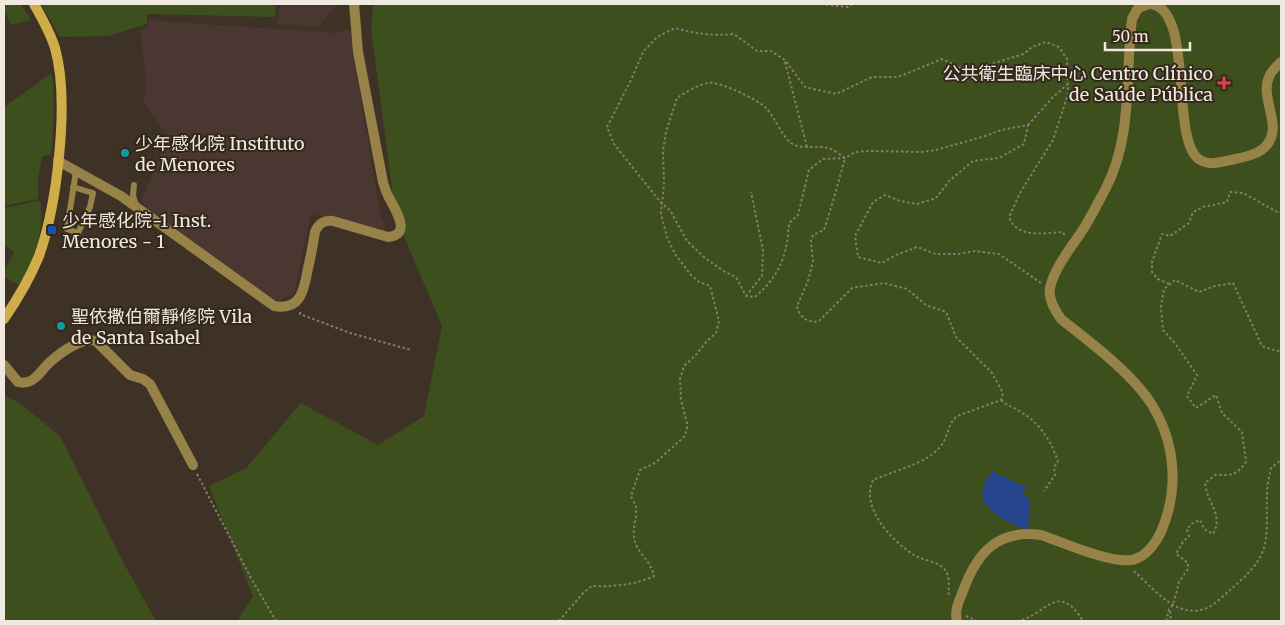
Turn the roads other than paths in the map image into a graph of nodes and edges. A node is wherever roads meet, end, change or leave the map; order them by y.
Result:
1 (34, 4) edge
2 (354, 4) edge
3 (1150, 4) edge
4 (1281, 62) edge
5 (58, 161) junction
6 (76, 171) junction
7 (73, 187) junction
8 (118, 194) junction
9 (138, 208) junction
10 (4, 320) edge
11 (4, 365) edge
12 (193, 465) road end
13 (957, 621) edge

1 - 5 main road
2 - 9 street
3 - 4 street
3 - 13 street
5 - 6 street
5 - 10 main road
6 - 7 lane
6 - 8 street
7 - 7 lane
8 - 9 street
8 - 9 lane
11 - 12 street

